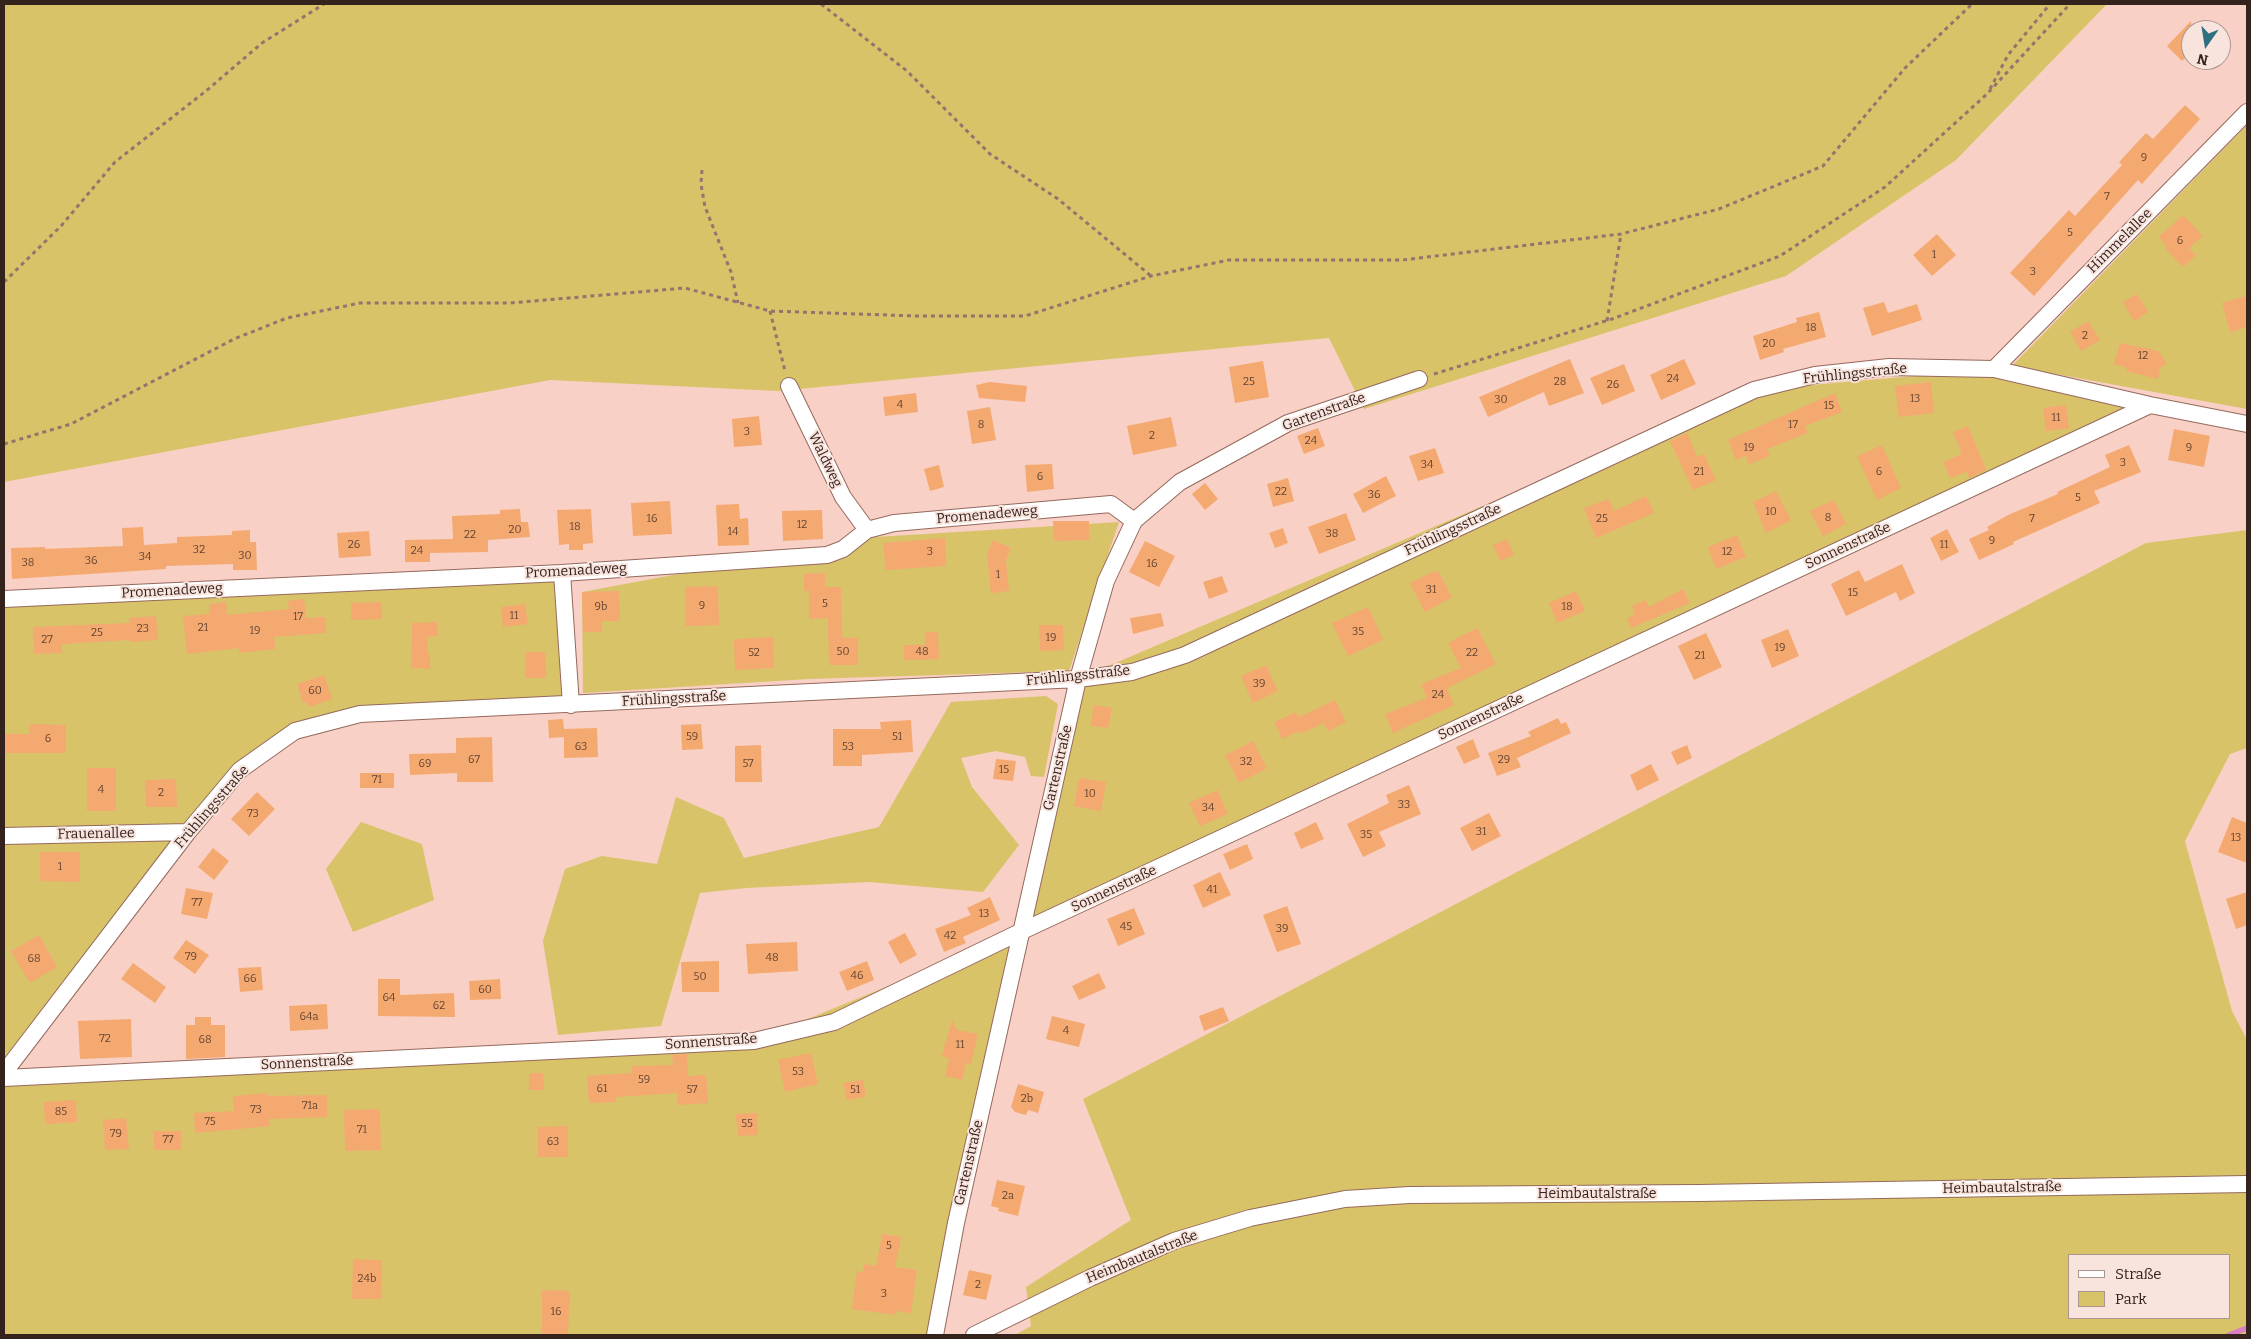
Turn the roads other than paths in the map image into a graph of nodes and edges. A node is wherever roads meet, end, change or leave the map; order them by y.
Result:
1 (2247, 112) edge
2 (1994, 370) junction
3 (1419, 379) road end
4 (789, 386) road end
5 (2150, 405) junction
6 (2247, 424) edge
7 (1134, 521) junction
8 (867, 530) junction
9 (562, 573) junction
10 (4, 599) edge
11 (1078, 679) junction
12 (571, 705) junction
13 (188, 832) junction
14 (4, 836) edge
15 (1020, 932) junction
16 (4, 1073) edge
17 (4, 1078) edge
18 (2247, 1184) edge
19 (935, 1335) edge
20 (974, 1335) edge

1 - 2 street, Himmelallee
2 - 5 street, Frühlingsstraße
2 - 11 street, Frühlingsstraße
3 - 7 street, Gartenstraße
4 - 8 street, Waldweg
5 - 6 street, Frühlingsstraße
5 - 15 street, Sonnenstraße
7 - 8 street, Promenadeweg
7 - 11 street, Gartenstraße
8 - 9 street, Promenadeweg
9 - 10 street, Promenadeweg
9 - 12 street
11 - 12 street, Frühlingsstraße
11 - 15 street, Gartenstraße
12 - 13 street, Frühlingsstraße
13 - 14 street, Frauenallee
13 - 16 street, Frühlingsstraße
15 - 17 street, Sonnenstraße
15 - 19 street, Gartenstraße
18 - 20 street, Heimbautalstraße

